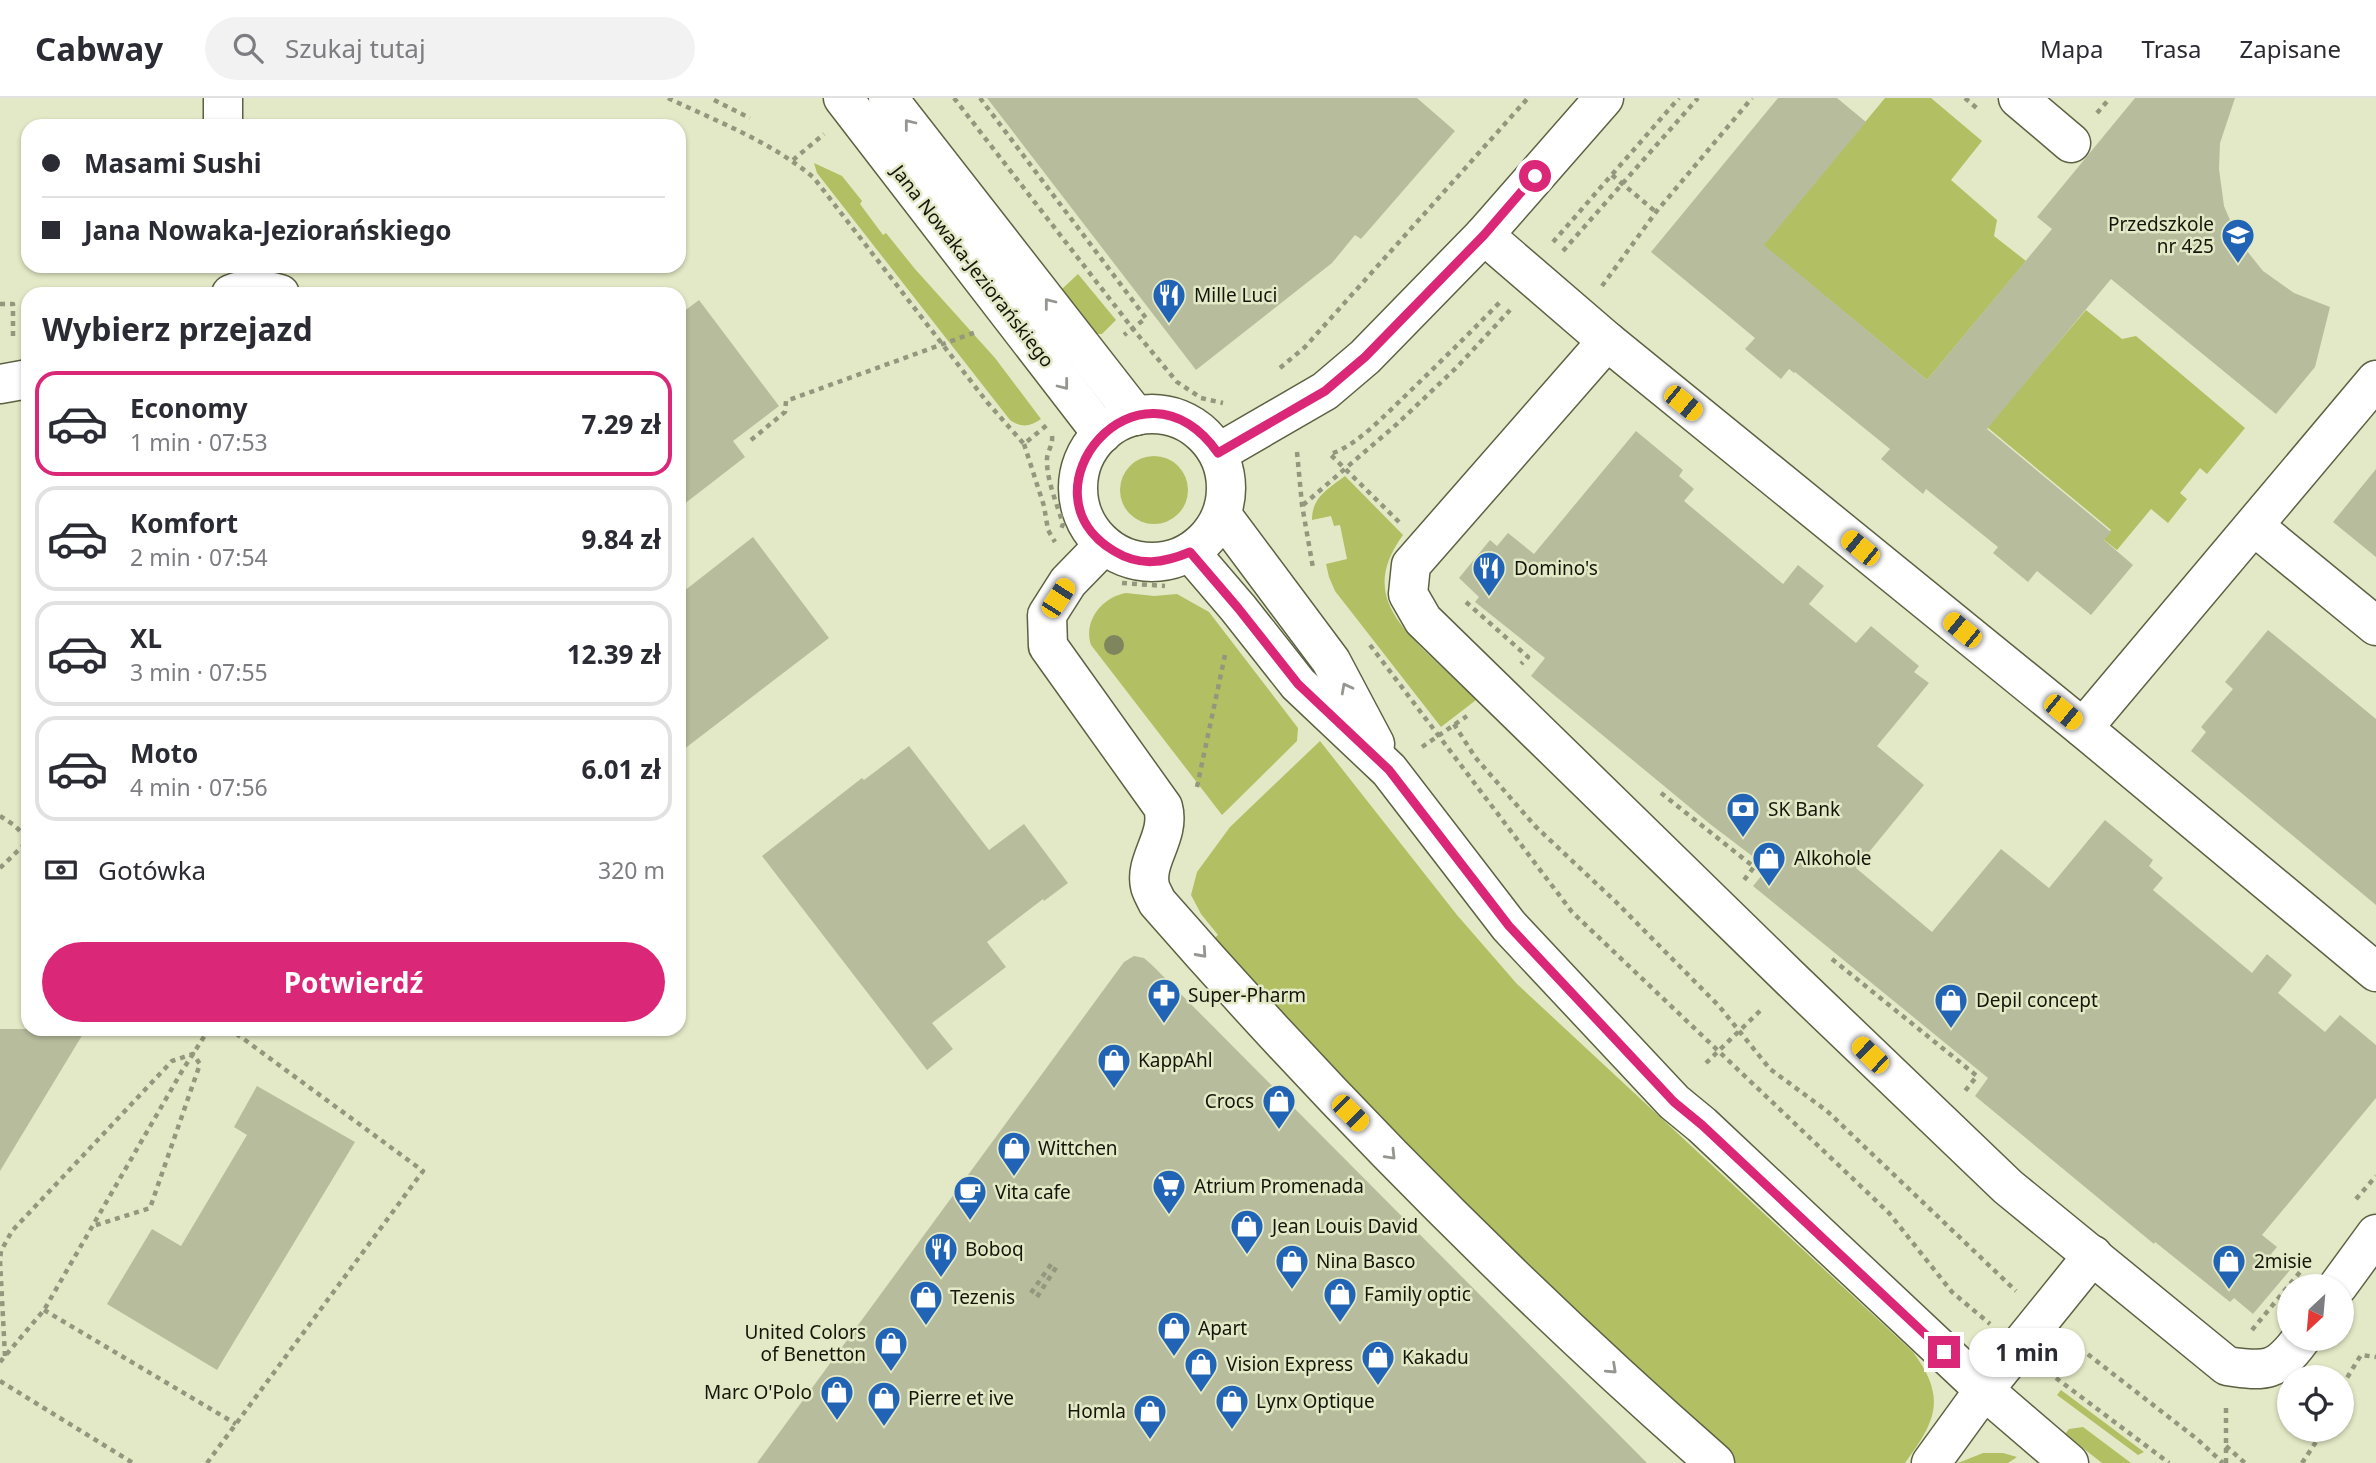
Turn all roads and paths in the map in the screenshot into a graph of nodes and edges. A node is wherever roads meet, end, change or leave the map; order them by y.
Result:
1 (223, 98) edge
2 (668, 98) edge
3 (843, 98) edge
4 (888, 98) edge
5 (954, 98) edge
6 (1528, 98) edge
7 (1604, 98) edge
8 (1679, 98) edge
9 (1752, 98) edge
10 (2018, 98) edge
11 (715, 100) dead end
12 (750, 118) dead end
13 (223, 119) edge
14 (2071, 143) dead end
15 (1612, 175) junction
16 (1656, 212) junction
17 (1484, 235) junction
18 (1552, 243) dead end
19 (1595, 295) dead end
20 (1501, 300) dead end
21 (0, 303) edge
22 (980, 330) dead end
23 (1607, 341) junction
24 (13, 342) dead end
25 (942, 344) junction
26 (1147, 346) junction
27 (1106, 375) junction
28 (1272, 375) dead end
29 (21, 380) edge
30 (2376, 380) edge
31 (0, 384) edge
32 (1076, 400) junction
33 (1229, 405) dead end
34 (1136, 416) junction
35 (1279, 420) junction
36 (1102, 434) junction
37 (751, 440) dead end
38 (1024, 444) junction
39 (1218, 453) junction
40 (1222, 515) junction
41 (2254, 526) junction
42 (1408, 530) dead end
43 (1058, 545) dead end
44 (1104, 545) junction
45 (1190, 552) junction
46 (1313, 571) dead end
47 (1465, 602) dead end
48 (2376, 626) edge
49 (1364, 636) dead end
50 (1227, 642) dead end
51 (1520, 665) dead end
52 (1473, 712) dead end
53 (1454, 724) junction
54 (2083, 728) junction
55 (1440, 734) junction
56 (1422, 747) dead end
57 (1389, 770) junction
58 (1196, 791) dead end
59 (1659, 792) dead end
60 (0, 816) edge
61 (21, 832) edge
62 (21, 847) edge
63 (0, 868) edge
64 (1741, 886) dead end
65 (1831, 959) dead end
66 (2376, 972) edge
67 (1767, 1004) dead end
68 (1739, 1031) junction
69 (205, 1036) edge
70 (240, 1036) edge
71 (1719, 1051) junction
72 (193, 1054) junction
73 (1706, 1063) dead end
74 (1962, 1096) dead end
75 (93, 1226) junction
76 (2376, 1234) edge
77 (2092, 1255) junction
78 (2348, 1274) edge
79 (1031, 1293) dead end
80 (1037, 1297) dead end
81 (2277, 1301) edge
82 (44, 1310) junction
83 (2043, 1317) junction
84 (2247, 1333) dead end
85 (2018, 1348) junction
86 (2293, 1351) edge
87 (5, 1356) junction
88 (2376, 1357) edge
89 (0, 1362) edge
90 (2227, 1366) junction
91 (2354, 1366) edge
92 (0, 1381) edge
93 (1984, 1390) junction
94 (236, 1424) junction
95 (2316, 1442) edge
96 (2226, 1446) junction
97 (1713, 1462) edge
98 (133, 1463) edge
99 (207, 1463) edge
100 (1931, 1463) edge
101 (2069, 1463) edge
102 (2169, 1463) edge
103 (2225, 1463) edge
104 (2245, 1463) edge
105 (2302, 1463) edge

1 - 13 street
2 - 25 path
3 -> 32 street, Jana Nowaka-Jeziorańskiego
27 -> 4 street, Jana Nowaka-Jeziorańskiego
5 - 26 path
6 - 28 path
7 - 17 street
8 - 15 path
9 - 16 path
10 - 14 street
11 - 12 path
15 - 16 path
15 - 18 path
16 - 19 path
17 - 23 street
17 - 35 street
20 - 42 path
21 - 24 path
22 - 25 path
23 - 54 street
23 - 77 street
25 - 37 path
25 - 38 path
26 - 27 path
26 - 33 path
27 - 34 street, Jana Nowaka-Jeziorańskiego
29 - 31 street
30 - 41 street
32 - 36 street, Jana Nowaka-Jeziorańskiego
32 - 38 path
34 - 36 street
34 - 39 street
35 - 39 street
35 - 46 path
36 - 44 street
38 - 43 path
39 - 40 street
40 - 45 street
57 -> 40 street
41 - 48 street
41 - 54 street
44 - 45 street
44 -> 97 street
45 - 57 street
47 - 51 path
49 - 55 path
50 - 58 path
52 - 53 path
53 - 55 path
53 - 68 path
54 - 66 street
55 - 56 path
55 - 71 path
57 - 93 street
59 - 64 path
60 - 61 path
62 - 63 path
65 - 74 path
67 - 68 path
68 - 71 path
68 - 83 path
69 - 72 path
70 - 94 path
71 - 73 path
71 - 85 path
72 - 75 path
72 - 75 path
72 - 87 path
75 - 82 path
76 - 78 street
77 - 83 street
77 - 90 street
79 - 80 path
81 - 84 path
82 - 87 path
82 - 94 path
83 - 85 street
83 - 103 path
85 - 93 street
85 - 102 path
86 - 90 street
87 - 89 path
88 - 91 path
90 - 96 path
92 - 98 path
93 - 100 street
93 - 101 street
94 - 99 path
95 - 105 path
96 - 103 path
96 - 104 path

